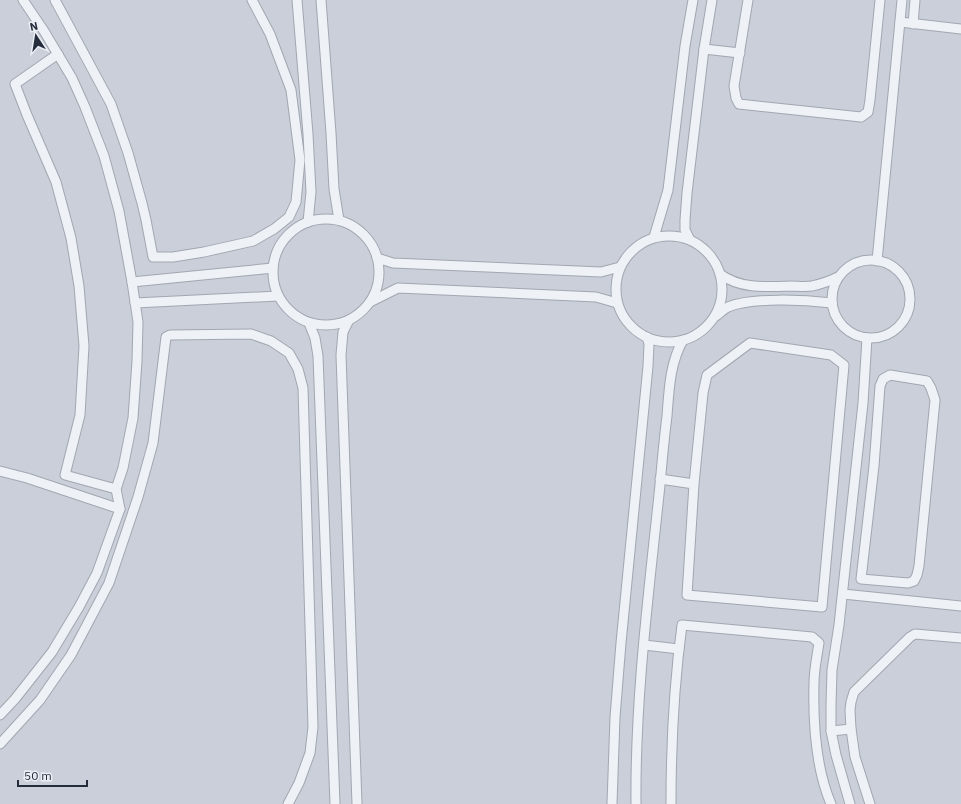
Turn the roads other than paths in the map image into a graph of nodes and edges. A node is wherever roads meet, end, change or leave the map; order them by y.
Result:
1 (23, 0) edge
2 (56, 0) edge
3 (252, 0) edge
4 (297, 0) edge
5 (321, 0) edge
6 (693, 0) edge
7 (712, 0) edge
8 (748, 0) edge
9 (880, 0) edge
10 (902, 0) edge
11 (915, 0) edge
12 (900, 22) junction
13 (913, 24) junction
14 (961, 29) edge
15 (704, 49) junction
16 (740, 53) junction
17 (58, 54) junction
18 (339, 220) junction
19 (308, 222) junction
20 (654, 237) junction
21 (690, 240) junction
22 (378, 258) junction
23 (877, 261) junction
24 (620, 267) junction
25 (272, 268) junction
26 (720, 274) junction
27 (838, 277) junction
28 (132, 282) junction
29 (278, 296) junction
30 (370, 302) junction
31 (135, 303) junction
32 (617, 303) junction
33 (832, 303) junction
34 (713, 318) junction
35 (349, 320) junction
36 (310, 323) junction
37 (647, 337) junction
38 (867, 338) junction
39 (683, 340) junction
40 (857, 465) junction
41 (874, 466) junction
42 (0, 472) edge
43 (660, 479) junction
44 (694, 484) junction
45 (116, 490) junction
46 (120, 510) junction
47 (842, 594) junction
48 (961, 606) edge
49 (961, 638) edge
50 (644, 645) junction
51 (679, 649) junction
52 (0, 716) edge
53 (851, 729) junction
54 (831, 730) junction
55 (0, 744) edge
56 (288, 804) edge
57 (334, 804) edge
58 (358, 804) edge
59 (612, 804) edge
60 (636, 804) edge
61 (671, 804) edge
62 (831, 804) edge
63 (850, 804) edge
64 (870, 804) edge

1 - 17 lane
2 - 3 lane
4 - 19 lane
5 - 18 lane
6 - 20 lane
7 - 15 lane
8 - 16 lane
9 - 16 lane
10 - 12 lane
11 - 13 lane
12 - 13 lane
12 - 23 lane
13 - 14 lane
15 - 16 lane
15 - 21 lane
17 - 28 lane
17 - 45 lane
18 - 19 lane
18 - 22 lane
19 - 25 lane
20 - 21 lane
20 - 24 lane
21 - 26 lane
22 - 24 lane
22 - 30 lane
23 - 27 lane
23 - 38 lane
24 - 32 lane
25 - 28 lane
25 - 29 lane
26 - 27 lane
26 - 34 lane
27 - 33 lane
28 - 31 lane
29 - 31 lane
29 - 36 lane
30 - 32 lane
30 - 35 lane
31 - 45 lane
32 - 37 lane
33 - 34 lane
33 - 38 lane
34 - 39 lane
35 - 36 lane
35 - 58 lane
36 - 57 lane
37 - 39 lane
37 - 59 lane
38 - 40 lane
39 - 43 lane
40 - 41 lane
40 - 47 lane
41 - 41 lane
42 - 46 lane
43 - 44 lane
43 - 50 lane
44 - 44 lane
45 - 46 lane
46 - 52 lane
47 - 48 lane
47 - 54 lane
49 - 53 lane
50 - 51 lane
50 - 60 lane
51 - 61 lane
51 - 62 lane
53 - 54 lane
53 - 64 lane
54 - 63 lane
55 - 56 lane

